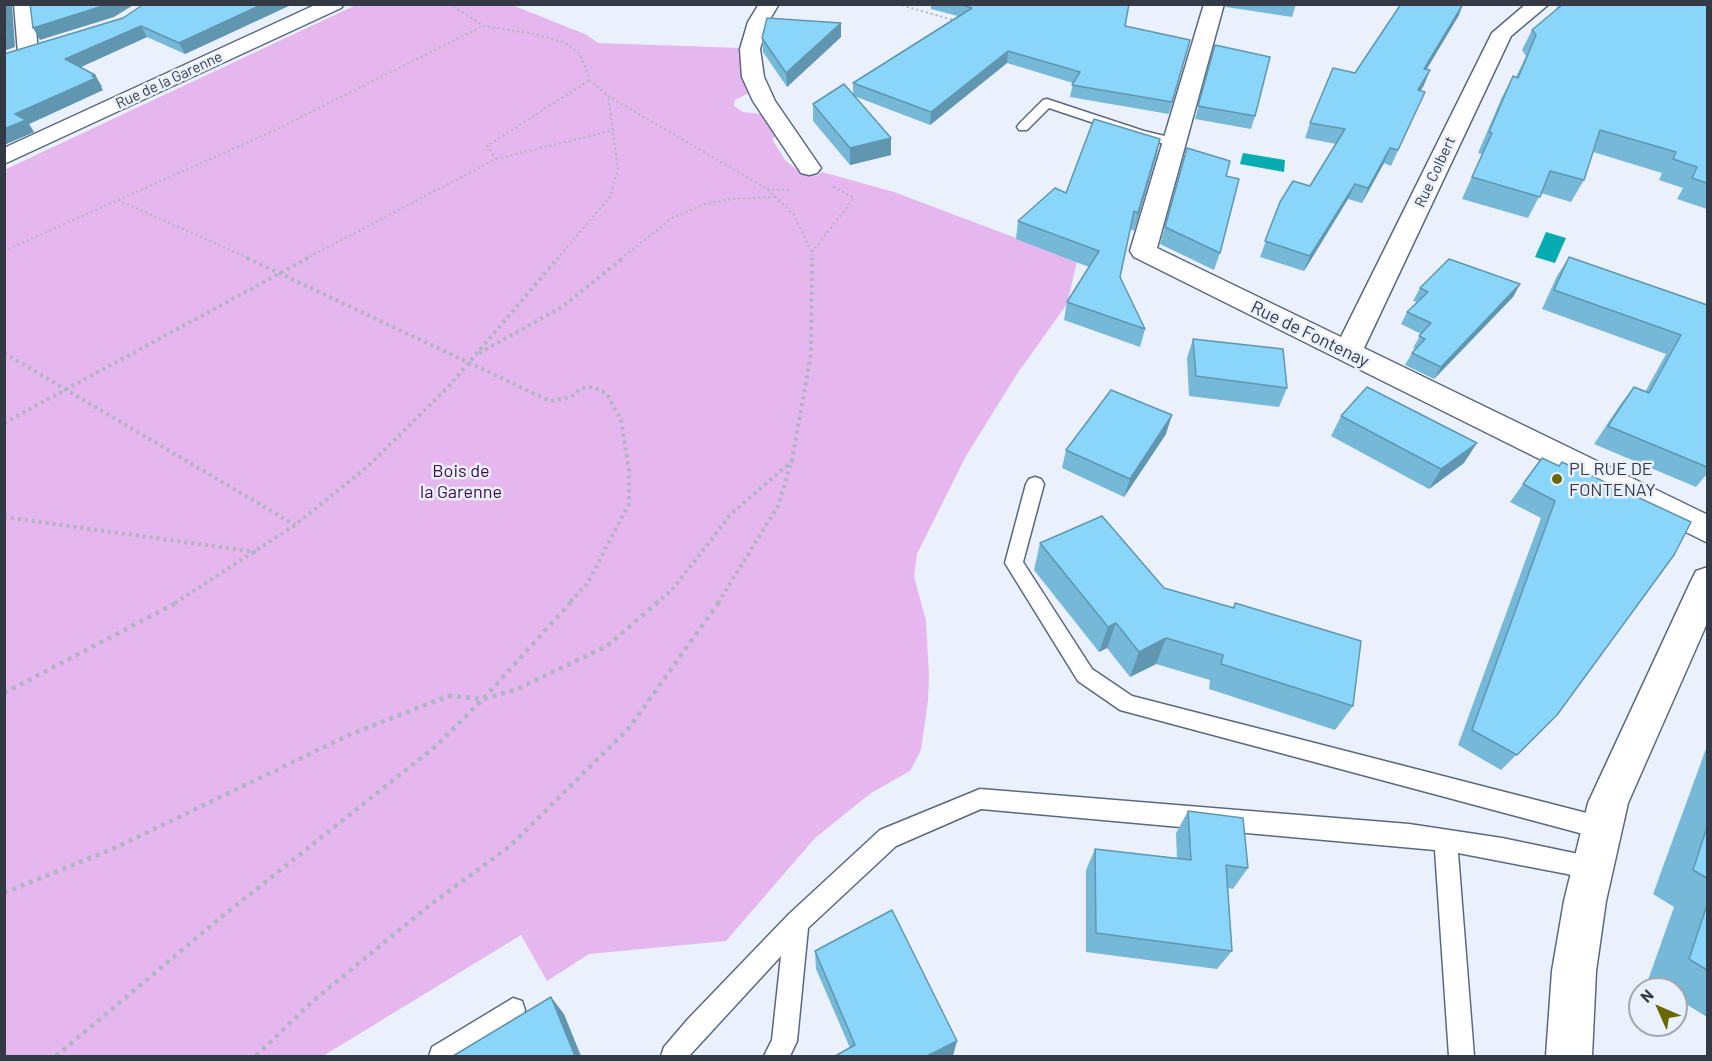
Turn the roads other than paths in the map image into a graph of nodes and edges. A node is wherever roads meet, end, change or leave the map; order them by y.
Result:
1 (24, 4) edge
2 (334, 4) edge
3 (769, 4) edge
4 (1214, 4) edge
5 (1539, 4) edge
6 (30, 53) edge
7 (1023, 127) dead end
8 (1173, 142) junction
9 (4, 157) edge
10 (809, 168) dead end
11 (1348, 353) junction
12 (1035, 484) dead end
13 (1707, 530) edge
14 (1707, 581) edge
15 (1602, 828) junction
16 (1446, 840) junction
17 (1593, 868) junction
18 (797, 922) junction
19 (513, 1010) dead end
20 (441, 1056) edge
21 (673, 1056) edge
22 (777, 1056) edge
23 (1461, 1056) edge
24 (1569, 1056) edge

1 - 6 street
2 - 9 street, Rue de la Garenne
3 - 10 street
4 - 8 street, Rue de Fontenay
5 - 11 street, Rue Colbert
7 - 8 lane
8 - 11 street, Rue de Fontenay
11 - 13 street, Rue de Fontenay
12 - 15 lane
14 - 15 street
15 - 17 street
16 - 17 lane
16 - 18 lane
16 - 23 lane
17 - 24 street
18 - 21 lane
18 - 22 lane
19 - 20 lane

